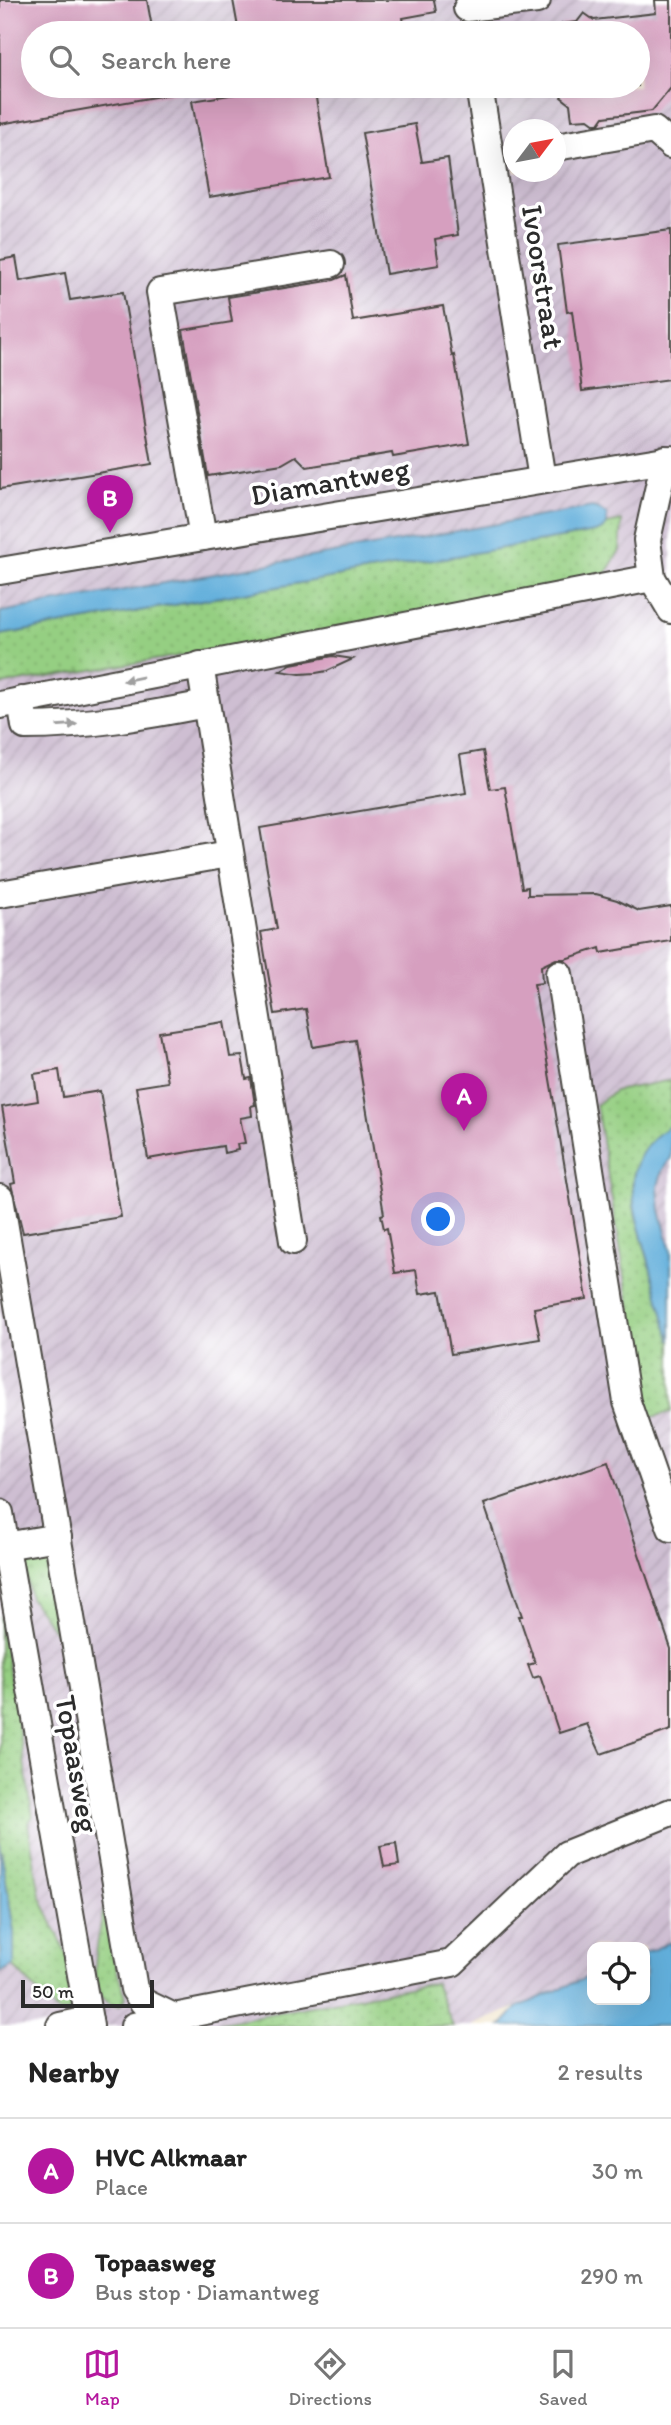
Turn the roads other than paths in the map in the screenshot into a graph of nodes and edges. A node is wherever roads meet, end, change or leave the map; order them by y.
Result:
1 (537, 0) edge
2 (468, 14) edge
3 (483, 98) edge
4 (566, 145) edge
5 (671, 145) edge
6 (502, 157) edge
7 (331, 264) dead end
8 (668, 459) edge
9 (542, 479) junction
10 (203, 537) junction
11 (0, 571) edge
12 (652, 578) junction
13 (671, 610) edge
14 (200, 666) junction
15 (10, 703) edge
16 (206, 704) junction
17 (229, 854) junction
18 (0, 894) edge
19 (559, 974) dead end
20 (0, 1198) edge
21 (293, 1241) dead end
22 (0, 1513) edge
23 (671, 1528) edge
24 (58, 1537) junction
25 (5, 1546) junction
26 (671, 1812) edge
27 (174, 2017) junction
28 (89, 2023) edge
29 (60, 2026) edge
30 (134, 2026) edge

1 - 2 street
3 - 6 street, Ivoorstraat
4 - 5 street
6 - 9 street, Ivoorstraat
7 - 10 street
8 - 9 street, Diamantweg
8 - 12 street
9 - 10 street, Diamantweg
10 - 11 street, Diamantweg
12 - 13 street
12 - 14 street
14 -> 15 street
14 - 16 street
15 -> 16 street
16 - 17 street
17 - 18 street
17 - 21 street
19 - 23 street
20 - 24 street
22 - 25 street, Topaasweg
24 - 25 street
24 - 27 street
25 - 28 street, Topaasweg
26 - 27 street
27 - 30 street
28 - 29 street

